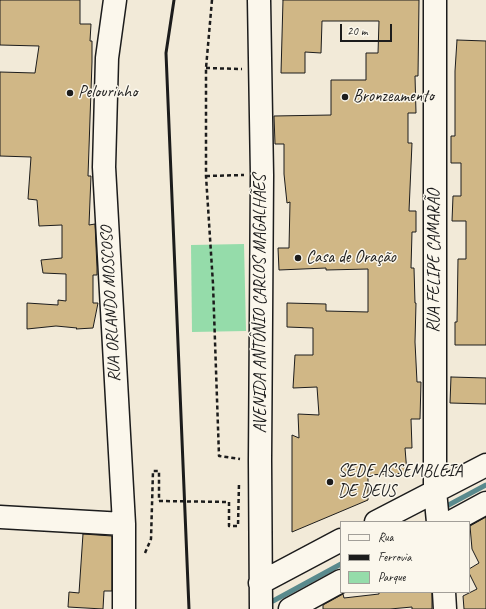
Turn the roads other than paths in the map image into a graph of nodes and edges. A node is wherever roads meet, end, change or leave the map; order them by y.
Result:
1 (115, 0) edge
2 (259, 0) edge
3 (435, 0) edge
4 (486, 465) edge
5 (435, 491) junction
6 (486, 503) edge
7 (0, 517) edge
8 (378, 521) edge
9 (438, 521) edge
10 (453, 521) edge
11 (124, 524) junction
12 (340, 541) edge
13 (260, 583) junction
14 (340, 583) edge
15 (444, 593) edge
16 (124, 609) edge
17 (261, 609) edge
18 (290, 609) edge
19 (445, 609) edge

1 - 11 street, RUA ORLANDO MOSCOSO
2 - 13 street, AVENIDA ANTÔNIO CARLOS MAGALHÃES
3 - 5 street, RUA FELIPE CAMARÃO
4 - 5 street
5 - 8 street
5 - 9 street, RUA FELIPE CAMARÃO
6 - 10 street
7 - 11 street
11 - 16 street, RUA ORLANDO MOSCOSO
12 - 13 street
13 - 17 street, AVENIDA ANTÔNIO CARLOS MAGALHÃES
14 - 18 street
15 - 19 street

